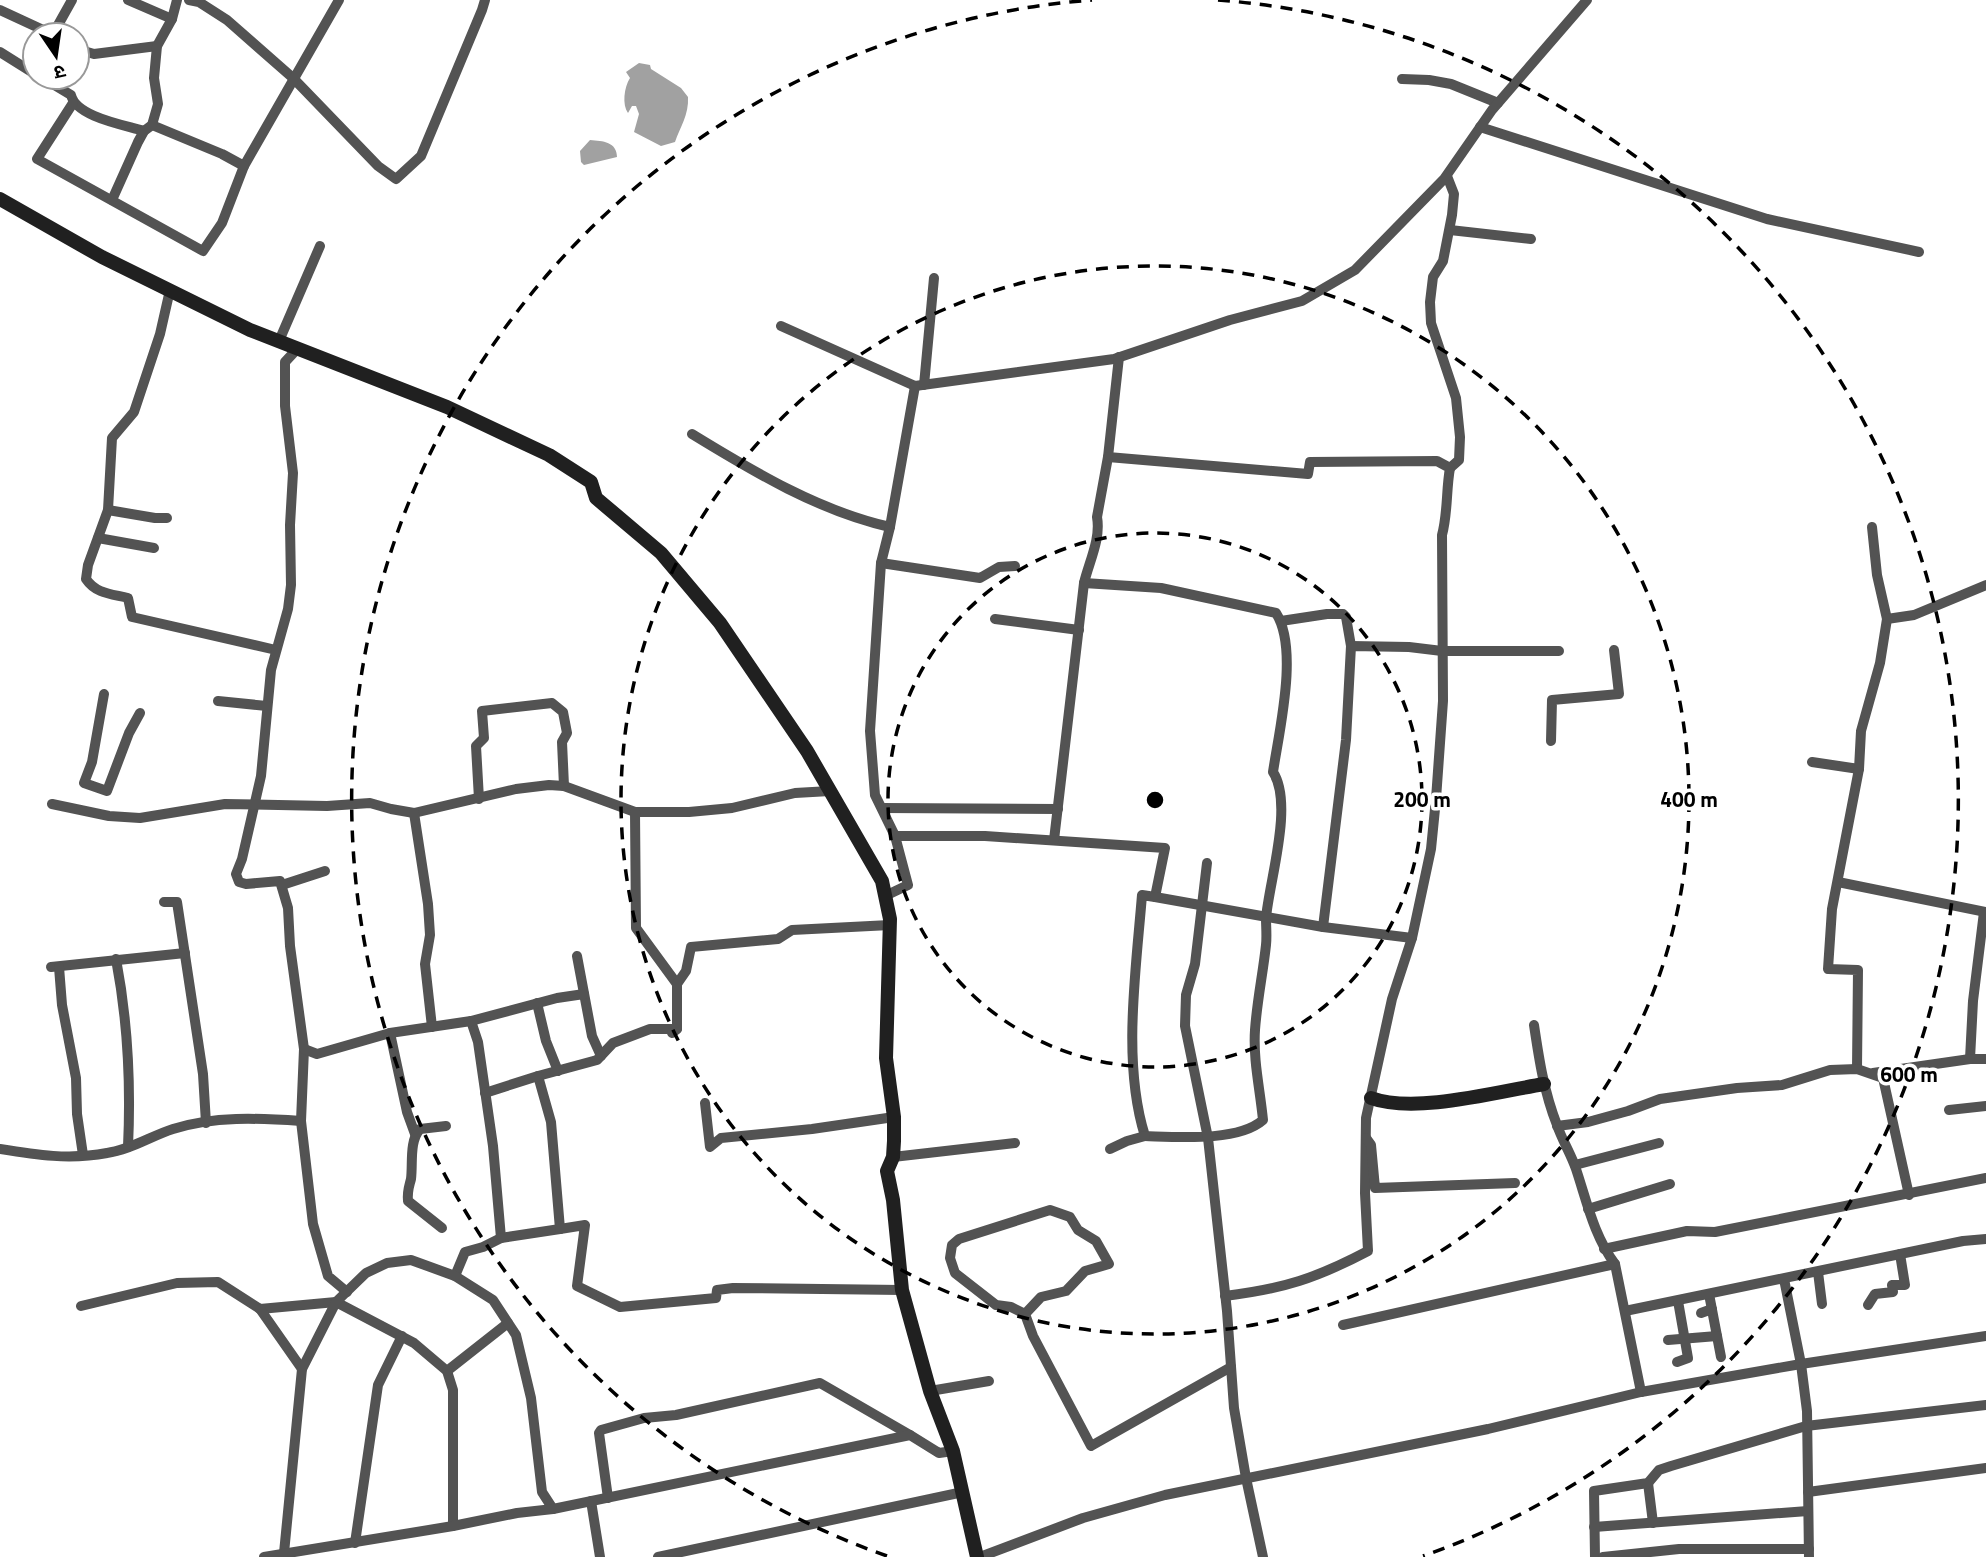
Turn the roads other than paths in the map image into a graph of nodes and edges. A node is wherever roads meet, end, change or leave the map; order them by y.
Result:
1 (72, 0) edge
2 (128, 0) edge
3 (177, 0) edge
4 (189, 0) edge
5 (339, 0) edge
6 (485, 0) edge
7 (1587, 0) edge
8 (0, 10) edge
9 (172, 19) junction
10 (23, 21) edge
11 (61, 21) edge
12 (157, 46) junction
13 (0, 52) edge
14 (91, 53) edge
15 (21, 65) edge
16 (293, 78) junction
17 (1402, 79) dead end
18 (63, 91) edge
19 (73, 103) junction
20 (1498, 103) junction
21 (1480, 127) junction
22 (148, 128) junction
23 (244, 166) junction
24 (1447, 176) junction
25 (0, 199) edge
26 (112, 200) junction
27 (1450, 230) junction
28 (1531, 239) dead end
29 (320, 246) dead end
30 (1919, 252) dead end
31 (934, 278) dead end
32 (170, 290) junction
33 (781, 326) dead end
34 (279, 341) junction
35 (298, 348) junction
36 (1119, 357) junction
37 (919, 386) junction
38 (692, 434) dead end
39 (1108, 457) junction
40 (1450, 468) junction
41 (108, 510) junction
42 (167, 518) dead end
43 (890, 527) junction
44 (1872, 527) dead end
45 (98, 538) junction
46 (154, 548) dead end
47 (881, 563) junction
48 (1015, 566) dead end
49 (1084, 583) junction
50 (1986, 584) edge
51 (995, 619) dead end
52 (1887, 619) junction
53 (1281, 621) junction
54 (1079, 631) junction
55 (1351, 646) junction
56 (276, 650) junction
57 (1614, 650) dead end
58 (1442, 651) junction
59 (1559, 651) dead end
60 (104, 694) dead end
61 (218, 701) dead end
62 (267, 706) junction
63 (140, 713) dead end
64 (1551, 741) dead end
65 (1812, 762) dead end
66 (1859, 769) junction
67 (564, 786) junction
68 (830, 791) junction
69 (479, 799) junction
70 (52, 804) dead end
71 (253, 806) junction
72 (882, 808) junction
73 (1058, 809) junction
74 (635, 812) junction
75 (414, 813) junction
76 (895, 836) junction
77 (1054, 840) junction
78 (1207, 863) dead end
79 (325, 872) dead end
80 (1838, 882) junction
81 (282, 885) junction
82 (885, 896) junction
83 (1156, 897) junction
84 (164, 902) dead end
85 (1201, 906) junction
86 (1985, 912) edge
87 (1266, 918) junction
88 (890, 925) junction
89 (1323, 927) junction
90 (1412, 938) junction
91 (185, 953) junction
92 (577, 956) dead end
93 (116, 959) junction
94 (677, 984) junction
95 (583, 995) junction
96 (537, 1003) junction
97 (471, 1021) junction
98 (1534, 1025) dead end
99 (432, 1027) junction
100 (390, 1033) junction
101 (304, 1049) junction
102 (601, 1056) junction
103 (1970, 1059) junction
104 (1986, 1059) edge
105 (1857, 1069) junction
106 (558, 1070) junction
107 (1870, 1074) junction
108 (538, 1076) junction
109 (1544, 1084) junction
110 (485, 1093) junction
111 (1371, 1098) junction
112 (705, 1103) dead end
113 (1986, 1105) edge
114 (1949, 1110) dead end
115 (894, 1117) junction
116 (301, 1121) junction
117 (206, 1122) junction
118 (446, 1126) dead end
119 (1557, 1126) junction
120 (415, 1133) junction
121 (1145, 1136) junction
122 (1365, 1137) junction
123 (1208, 1138) junction
124 (1015, 1143) dead end
125 (1659, 1143) dead end
126 (128, 1147) junction
127 (0, 1149) edge
128 (1110, 1149) dead end
129 (83, 1155) junction
130 (893, 1157) junction
131 (1575, 1165) junction
132 (1986, 1178) edge
133 (1515, 1183) dead end
134 (1670, 1184) dead end
135 (1909, 1195) junction
136 (1588, 1209) junction
137 (442, 1228) dead end
138 (560, 1229) junction
139 (501, 1238) junction
140 (1986, 1239) edge
141 (1604, 1249) junction
142 (1900, 1254) junction
143 (1615, 1264) junction
144 (1818, 1272) junction
145 (455, 1276) junction
146 (1784, 1279) junction
147 (902, 1290) junction
148 (347, 1292) junction
149 (1709, 1294) junction
150 (1225, 1296) junction
151 (1678, 1301) junction
152 (336, 1302) junction
153 (1822, 1304) dead end
154 (1868, 1305) dead end
155 (81, 1306) dead end
156 (260, 1308) junction
157 (1712, 1309) junction
158 (1625, 1311) junction
159 (1700, 1313) dead end
160 (1025, 1314) junction
161 (508, 1324) junction
162 (1343, 1325) dead end
163 (402, 1336) junction
164 (1717, 1336) junction
165 (1986, 1336) edge
166 (1668, 1340) dead end
167 (1685, 1340) junction
168 (1721, 1357) dead end
169 (1677, 1362) dead end
170 (1801, 1364) junction
171 (1231, 1367) junction
172 (302, 1369) junction
173 (447, 1371) junction
174 (989, 1381) dead end
175 (930, 1391) junction
176 (1641, 1392) junction
177 (1986, 1405) edge
178 (1806, 1426) junction
179 (910, 1435) junction
180 (953, 1451) junction
181 (1986, 1468) edge
182 (1246, 1478) junction
183 (1648, 1483) junction
184 (963, 1492) junction
185 (1808, 1493) junction
186 (608, 1498) junction
187 (590, 1502) junction
188 (553, 1509) junction
189 (1808, 1511) junction
190 (1653, 1522) junction
191 (453, 1526) junction
192 (1594, 1527) junction
193 (355, 1543) junction
194 (284, 1553) junction
195 (1809, 1553) edge
196 (264, 1557) edge
197 (600, 1557) edge
198 (658, 1557) edge
199 (979, 1557) edge
200 (1263, 1557) edge
201 (1595, 1557) edge
202 (1603, 1557) edge

1 - 11 street
2 - 9 street
3 - 9 street
4 - 16 street
5 - 16 street
6 - 16 street
7 - 20 street
8 - 10 street
9 - 12 street
12 - 14 street
12 - 22 street
13 - 15 street
16 - 23 street
17 - 20 street
18 - 19 street
19 - 22 street
19 - 26 street
20 - 21 street
21 - 24 street
21 - 30 street
22 - 23 street
22 - 26 street
23 - 26 street
24 - 27 street
24 - 36 street
25 - 32 street
27 - 28 street
27 - 40 street
29 - 34 street
31 - 37 street
32 - 34 street
32 - 41 street
33 - 37 street
34 - 35 street
35 - 56 street
35 - 68 street
36 - 37 street
36 - 39 street
37 - 43 street
38 - 43 street
39 - 40 street
39 - 49 street
40 - 58 street
41 - 42 street
41 - 45 street
43 - 47 street
44 - 52 street
45 - 46 street
45 - 56 street
47 - 48 street
47 - 72 street
49 - 53 street
49 - 54 street
50 - 52 street
51 - 54 street
52 - 66 street
53 - 55 street
53 - 87 street
54 - 73 street
55 - 58 street
55 - 89 street
56 - 62 street
57 - 64 street
58 - 59 street
58 - 90 street
60 - 63 street
61 - 62 street
62 - 71 street
65 - 66 street
66 - 80 street
67 - 69 street
67 - 69 street
67 - 74 street
68 - 74 street
68 - 82 street
69 - 75 street
70 - 71 street
71 - 75 street
71 - 81 street
72 - 73 street
72 - 76 street
73 - 77 street
74 - 94 street
75 - 99 street
76 - 77 street
76 - 82 street
77 - 83 street
78 - 85 street
79 - 81 street
80 - 86 street
80 - 105 street
81 - 101 street
82 - 88 street
83 - 85 street
83 - 121 street
84 - 91 street
85 - 87 street
85 - 123 street
86 - 103 street
87 - 89 street
87 - 123 street
88 - 94 street
88 - 115 street
89 - 90 street
90 - 111 street
91 - 93 street
91 - 117 street
92 - 95 street
93 - 126 street
93 - 129 street
94 - 102 street
95 - 96 street
95 - 102 street
96 - 97 street
96 - 106 street
97 - 99 street
97 - 110 street
98 - 109 street
99 - 100 street
100 - 101 street
100 - 120 street
101 - 116 street
102 - 106 street
103 - 104 street
103 - 107 street
105 - 107 street
105 - 119 street
106 - 108 street
107 - 135 street
108 - 110 street
108 - 138 street
109 - 111 street
109 - 119 street
110 - 139 street
111 - 122 street
112 - 115 street
113 - 114 street
115 - 130 street
116 - 117 street
116 - 148 street
117 - 126 street
118 - 120 street
119 - 131 street
120 - 137 street
121 - 123 street
121 - 128 street
122 - 133 street
122 - 150 street
123 - 150 street
124 - 130 street
125 - 131 street
126 - 129 street
127 - 129 street
130 - 147 street
131 - 136 street
132 - 135 street
134 - 136 street
135 - 141 street
136 - 141 street
138 - 139 street
138 - 147 street
139 - 145 street
140 - 142 street
141 - 143 street
142 - 144 street
142 - 154 street
143 - 158 street
143 - 162 street
144 - 146 street
144 - 153 street
145 - 148 street
145 - 161 street
146 - 149 street
146 - 170 street
147 - 175 street
148 - 152 street
149 - 151 street
149 - 157 street
150 - 171 street
151 - 158 street
151 - 167 street
152 - 156 street
152 - 163 street
152 - 172 street
155 - 156 street
156 - 172 street
157 - 159 street
157 - 164 street
158 - 176 street
160 - 160 street
160 - 171 street
161 - 173 street
161 - 188 street
163 - 173 street
163 - 193 street
164 - 167 street
164 - 168 street
165 - 170 street
166 - 167 street
167 - 169 street
170 - 176 street
170 - 178 street
171 - 182 street
172 - 194 street
173 - 191 street
174 - 175 street
175 - 180 street
176 - 182 street
177 - 178 street
178 - 183 street
178 - 185 street
179 - 180 street
179 - 186 street
179 - 186 street
180 - 184 street
181 - 185 street
182 - 199 street
182 - 200 street
183 - 190 street
183 - 192 street
184 - 198 street
184 - 199 street
185 - 189 street
186 - 187 street
187 - 188 street
187 - 197 street
188 - 191 street
189 - 190 street
189 - 195 street
190 - 192 street
191 - 193 street
192 - 201 street
193 - 194 street
194 - 196 street
195 - 202 street

